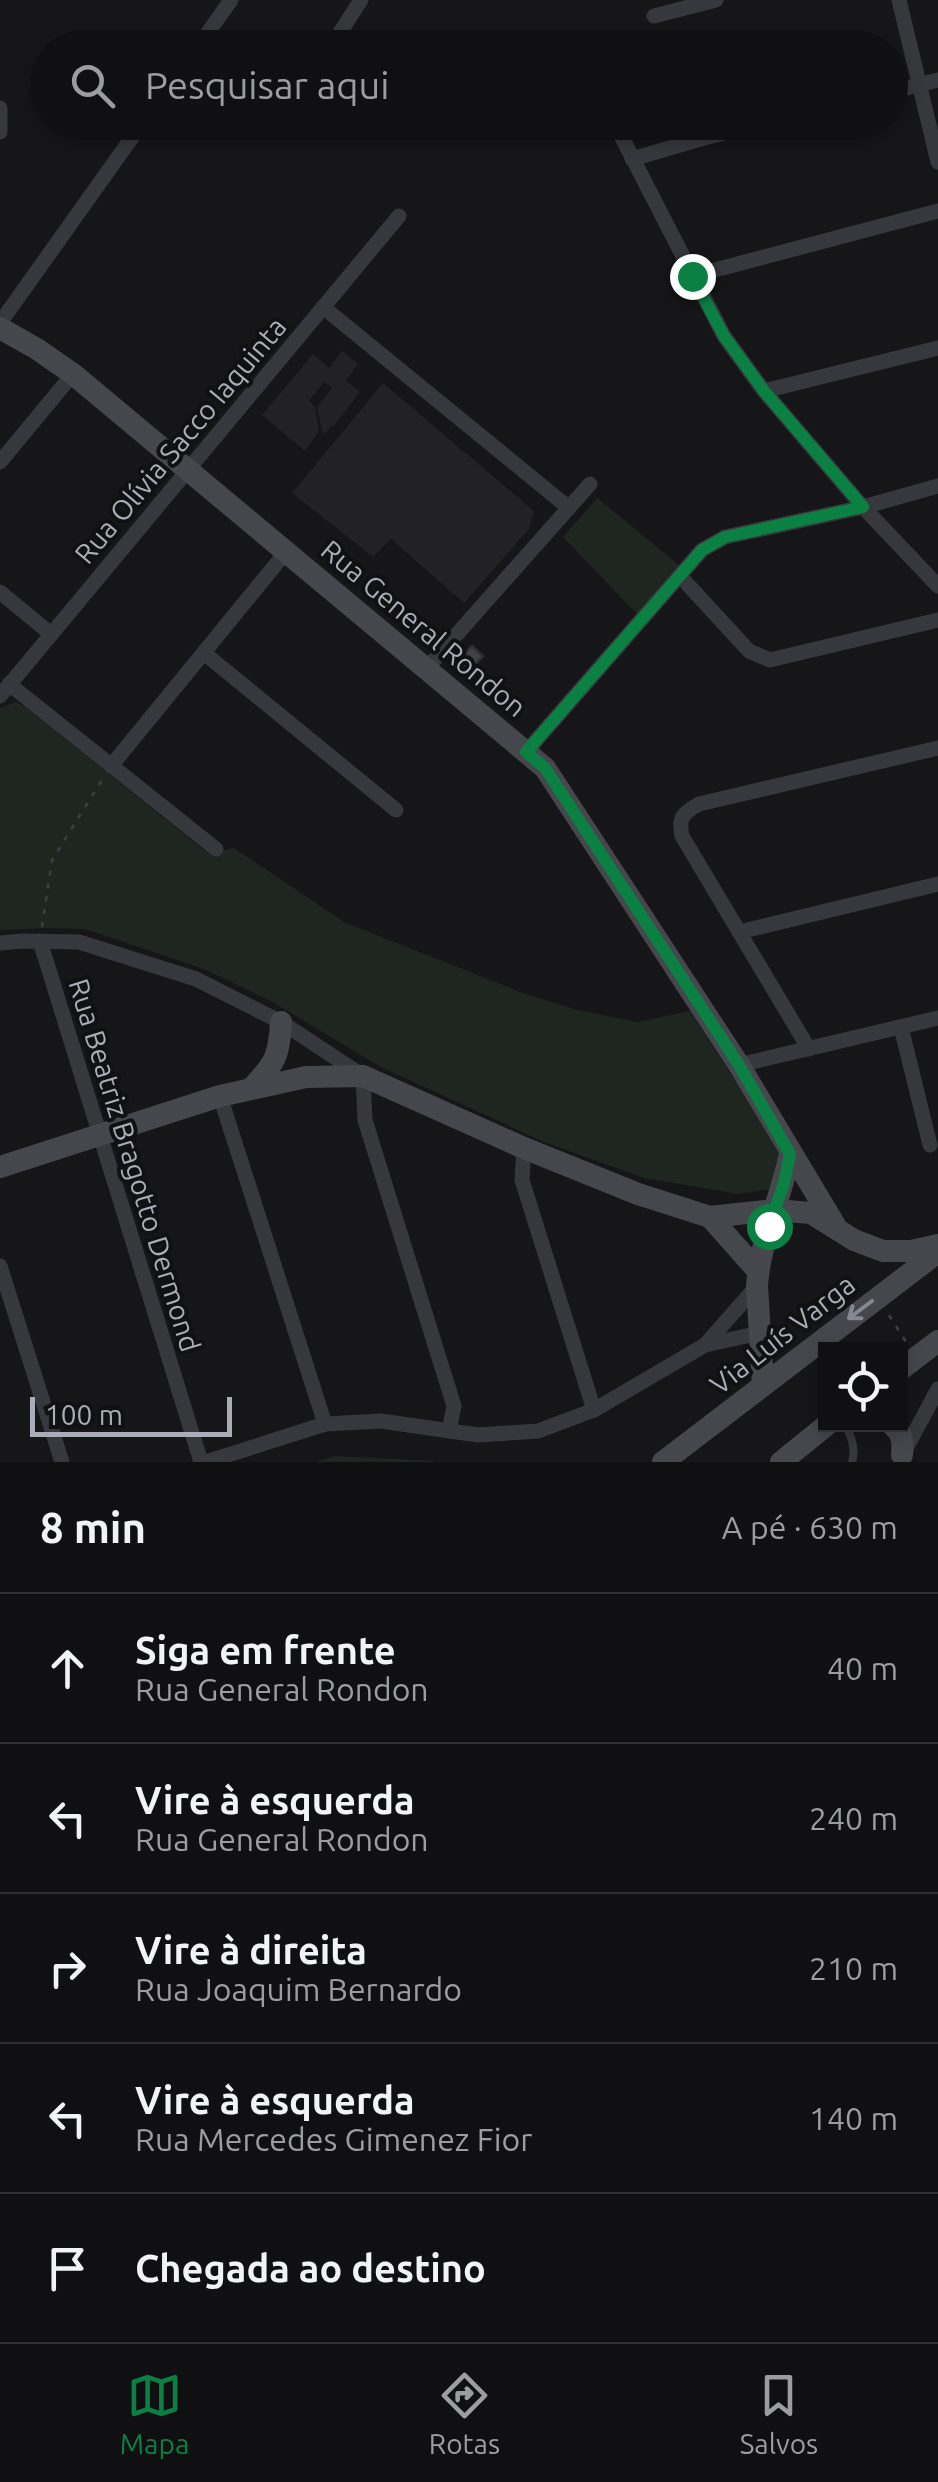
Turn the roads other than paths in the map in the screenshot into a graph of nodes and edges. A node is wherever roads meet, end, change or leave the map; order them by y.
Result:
1 (230, 0) edge
2 (362, 0) edge
3 (716, 0) edge
4 (899, 0) edge
5 (654, 16) dead end
6 (209, 30) edge
7 (342, 30) edge
8 (906, 30) edge
9 (908, 36) edge
10 (938, 80) edge
11 (920, 85) junction
12 (908, 88) edge
13 (0, 108) edge
14 (0, 132) edge
15 (131, 140) edge
16 (623, 140) edge
17 (697, 140) edge
18 (632, 159) junction
19 (938, 162) edge
20 (938, 211) edge
21 (399, 216) dead end
22 (692, 276) junction
23 (323, 307) junction
24 (0, 326) edge
25 (938, 348) edge
26 (73, 374) junction
27 (764, 391) junction
28 (0, 462) edge
29 (188, 470) junction
30 (590, 484) dead end
31 (938, 486) edge
32 (863, 507) junction
33 (569, 508) junction
34 (286, 552) junction
35 (680, 576) junction
36 (938, 586) edge
37 (0, 592) edge
38 (938, 620) edge
39 (51, 634) junction
40 (204, 653) junction
41 (426, 668) junction
42 (5, 690) edge
43 (938, 748) edge
44 (526, 752) junction
45 (111, 766) junction
46 (396, 810) dead end
47 (216, 849) dead end
48 (938, 884) edge
49 (740, 932) junction
50 (40, 941) junction
51 (0, 942) edge
52 (938, 1018) edge
53 (281, 1022) junction
54 (901, 1027) junction
55 (809, 1049) junction
56 (739, 1065) junction
57 (363, 1076) junction
58 (252, 1088) junction
59 (220, 1096) junction
60 (100, 1134) junction
61 (930, 1145) dead end
62 (524, 1148) junction
63 (790, 1154) junction
64 (0, 1167) edge
65 (775, 1210) junction
66 (710, 1217) junction
67 (836, 1227) junction
68 (938, 1248) edge
69 (0, 1266) edge
70 (757, 1278) junction
71 (760, 1332) junction
72 (938, 1342) edge
73 (705, 1346) junction
74 (908, 1364) edge
75 (763, 1384) junction
76 (937, 1396) edge
77 (594, 1410) junction
78 (718, 1422) junction
79 (325, 1424) junction
80 (450, 1431) junction
81 (818, 1432) edge
82 (849, 1432) edge
83 (899, 1432) edge
84 (900, 1458) edge
85 (62, 1462) edge
86 (204, 1462) edge
87 (663, 1462) edge
88 (690, 1462) edge
89 (781, 1462) edge
90 (852, 1462) edge

1 - 6 street
2 - 7 street
3 - 5 street
4 - 8 street
9 - 11 street
10 - 11 street
11 - 12 street
11 - 19 street
13 - 14 street
15 - 24 street
16 - 18 street
17 - 18 street
18 - 22 street
20 - 22 street
21 - 23 street, Rua Olívia Sacco Iaquinta
22 - 27 street
23 - 29 street, Rua Olívia Sacco Iaquinta
23 - 33 street
24 - 26 street, Rua General Rondon
25 - 27 street
26 - 28 street
26 - 29 street, Rua General Rondon
27 - 32 street
29 - 34 street, Rua General Rondon
29 - 39 street, Rua Olívia Sacco Iaquinta
30 - 33 street
31 - 32 street
32 - 35 street
32 - 36 street
33 - 41 street
34 - 40 street
34 - 41 street, Rua General Rondon
35 - 38 street
35 - 44 street
37 - 39 street
39 - 42 street, Rua Olívia Sacco Iaquinta
40 - 45 street
40 - 46 street
41 - 44 street, Rua General Rondon
42 - 45 street
43 - 49 street
44 - 56 street, Rua General Rondon
45 - 47 street
48 - 49 street
49 - 55 street
50 - 51 street
50 - 53 street
50 - 60 street, Rua Beatriz Bragotto Dermond
52 - 54 street
53 - 57 street
53 - 58 street
54 - 55 street
54 - 61 street
55 - 56 street
56 - 63 street, Rua General Rondon
57 - 58 street
57 - 62 street
57 - 80 street
58 - 59 street
59 - 60 street
59 - 79 street
60 - 64 street
60 - 86 street, Rua Beatriz Bragotto Dermond
62 - 66 street
62 - 77 street
63 - 65 street
63 - 67 street, Rua General Rondon
65 - 66 street
65 - 67 street
65 - 70 street
66 - 70 street
67 - 68 street
68 -> 75 street, Via Luís Varga
69 - 85 street
70 - 71 street
70 - 73 street
71 - 73 street
71 - 75 street
72 - 74 street
73 - 77 street
75 - 78 street, Via Luís Varga
76 - 84 street
77 - 80 street
78 - 87 street, Via Luís Varga
78 - 88 street
79 - 80 street
79 - 86 street
81 - 89 street
82 - 90 lane
83 - 84 street

